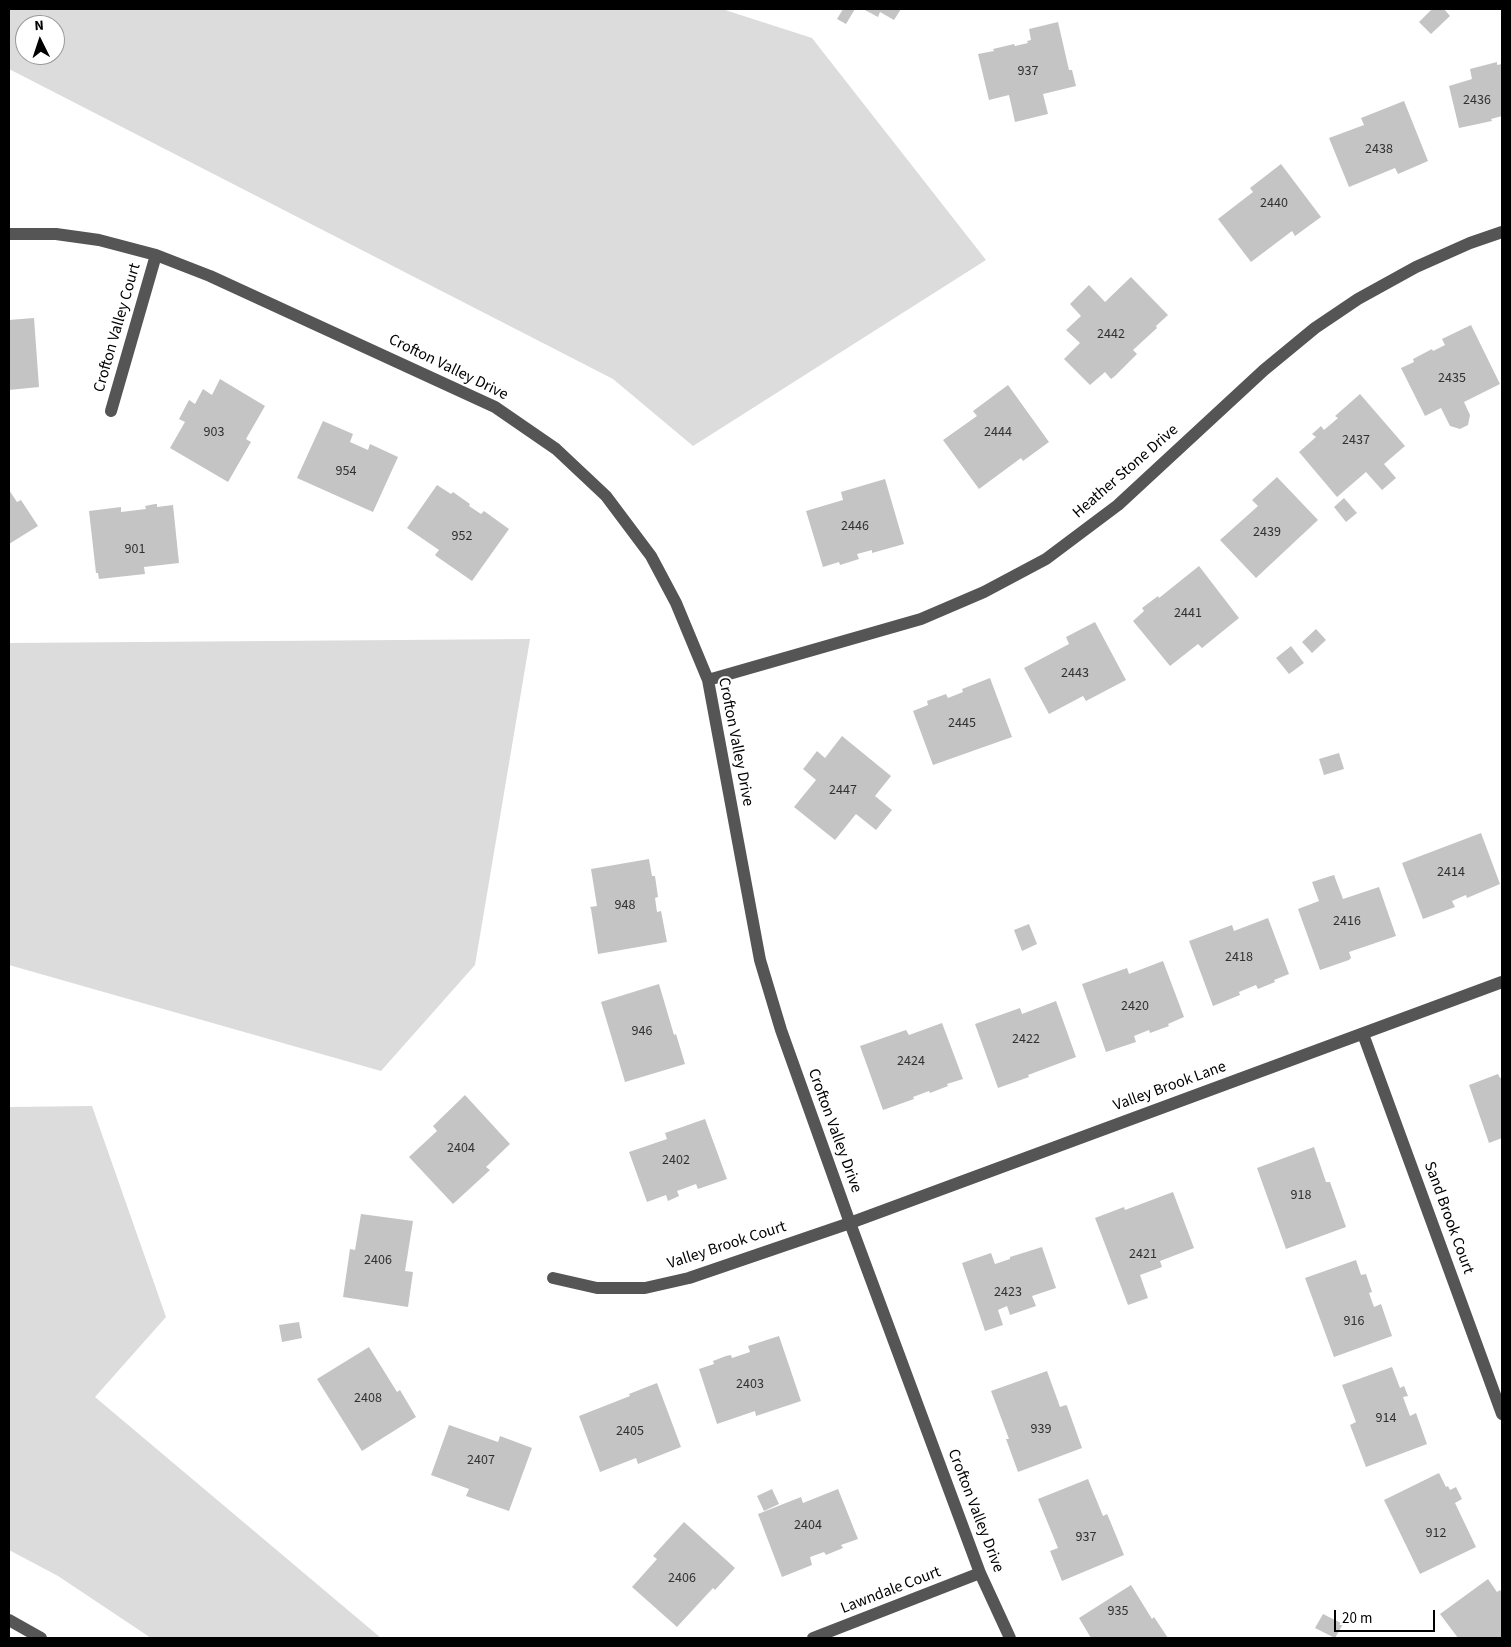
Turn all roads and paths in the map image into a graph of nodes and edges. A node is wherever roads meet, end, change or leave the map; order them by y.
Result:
1 (1502, 232) edge
2 (9, 234) edge
3 (156, 255) junction
4 (111, 410) dead end
5 (708, 680) junction
6 (1502, 982) edge
7 (1363, 1034) junction
8 (850, 1223) junction
9 (554, 1278) dead end
10 (1502, 1414) edge
11 (980, 1573) junction
12 (9, 1620) edge
13 (41, 1638) edge
14 (813, 1638) edge
15 (1010, 1638) edge

1 - 5 street, Heather Stone Drive
2 - 3 street, Crofton Valley Drive
3 - 4 street, Crofton Valley Court
3 - 5 street, Crofton Valley Drive
5 - 8 street, Crofton Valley Drive
6 - 7 street, Valley Brook Lane
7 - 8 street, Valley Brook Lane
7 - 10 street, Sand Brook Court
8 - 9 street, Valley Brook Court
8 - 11 street, Crofton Valley Drive
11 - 14 street, Lawndale Court
11 - 15 street, Crofton Valley Drive
12 - 13 street

